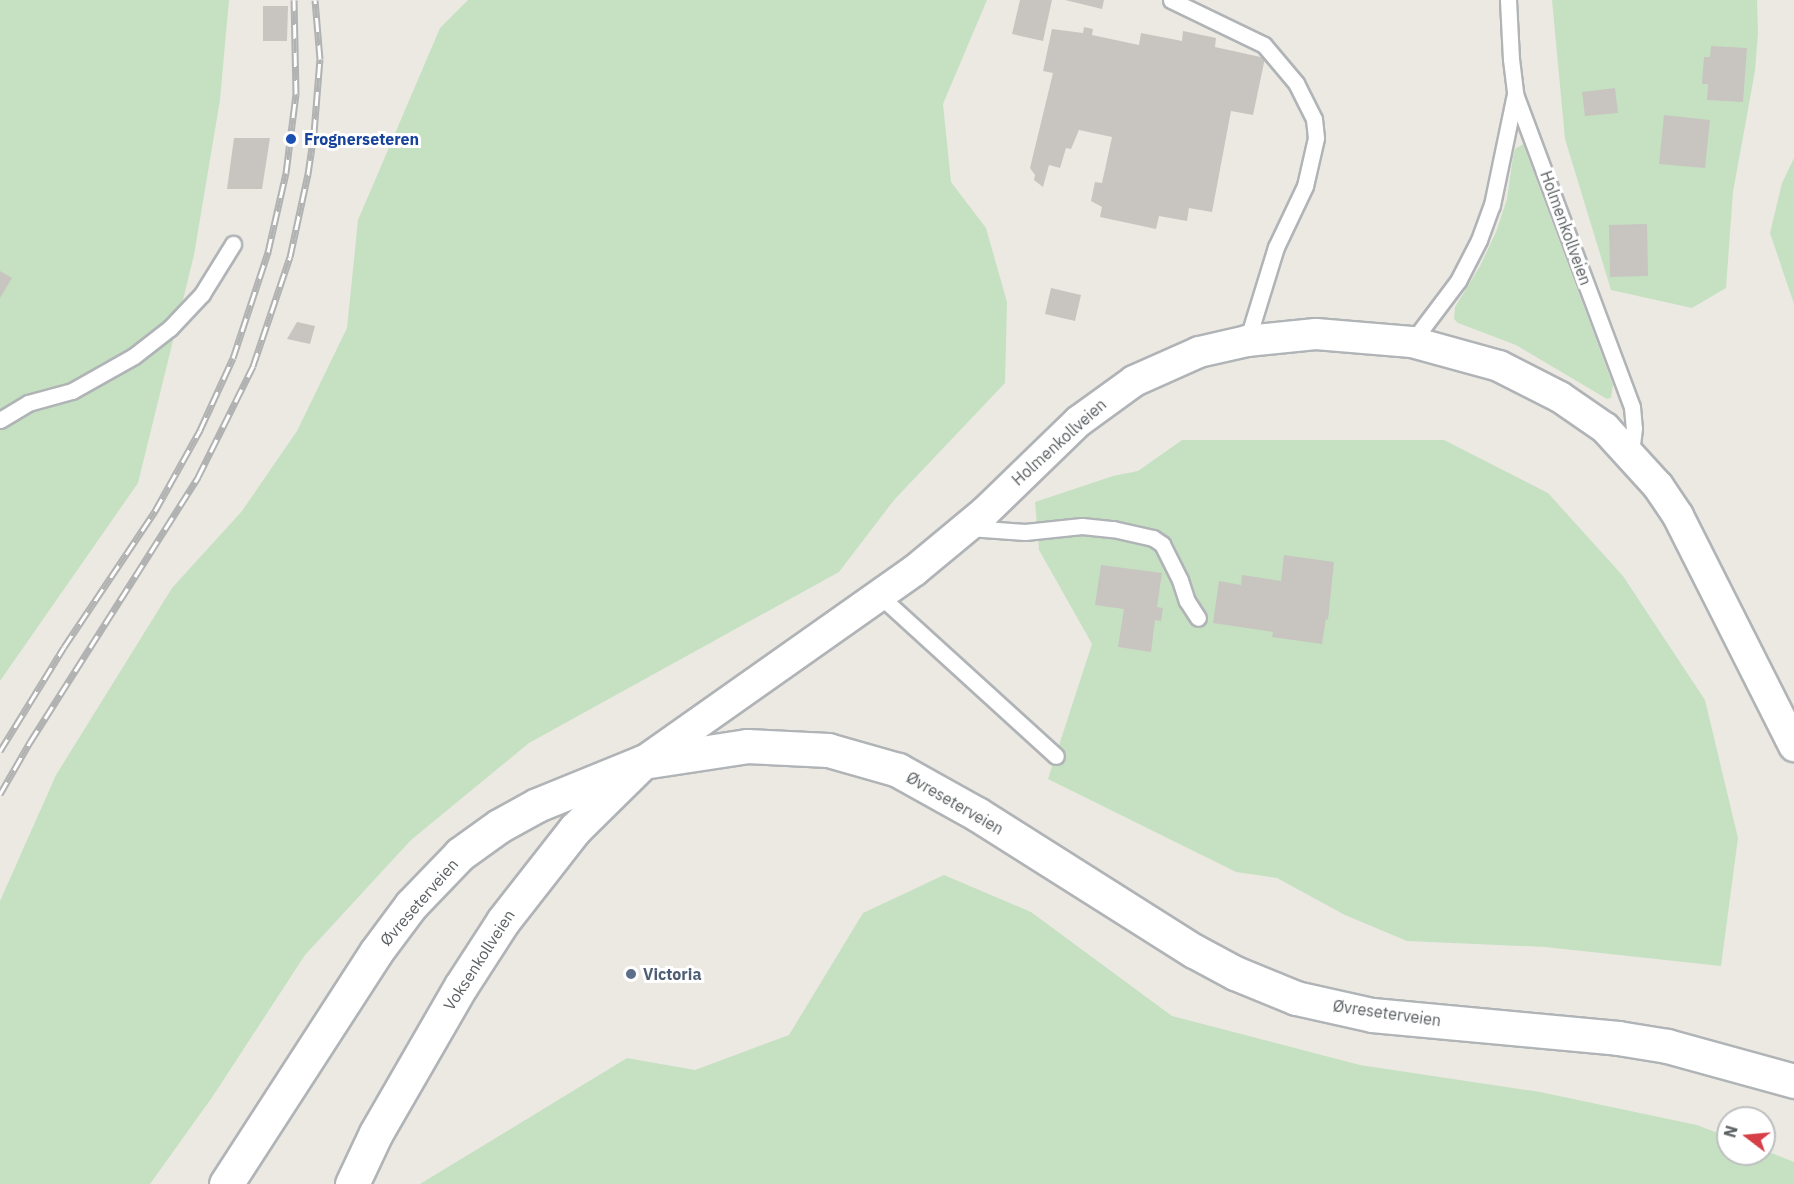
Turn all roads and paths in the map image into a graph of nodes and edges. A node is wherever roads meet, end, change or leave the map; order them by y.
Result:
1 (1171, 0) edge
2 (1508, 0) edge
3 (1515, 93) junction
4 (233, 244) dead end
5 (1246, 341) junction
6 (1412, 342) junction
7 (0, 420) edge
8 (1631, 453) junction
9 (966, 528) junction
10 (879, 595) junction
11 (1198, 618) dead end
12 (1794, 746) edge
13 (1056, 756) dead end
14 (643, 762) junction
15 (1794, 1082) edge
16 (226, 1184) edge
17 (352, 1184) edge

1 - 5 lane
2 - 3 lane, Holmenkollveien
3 - 6 lane
3 - 8 lane, Holmenkollveien
4 - 7 lane
5 - 6 street, Holmenkollveien
5 - 9 street, Holmenkollveien
6 - 8 street, Holmenkollveien
8 - 12 street, Holmenkollveien
9 - 10 street, Holmenkollveien
9 - 11 lane
10 - 13 lane
10 - 14 street, Holmenkollveien
14 - 15 main road, Øvreseterveien
14 - 16 main road, Øvreseterveien
14 - 17 main road, Voksenkollveien

